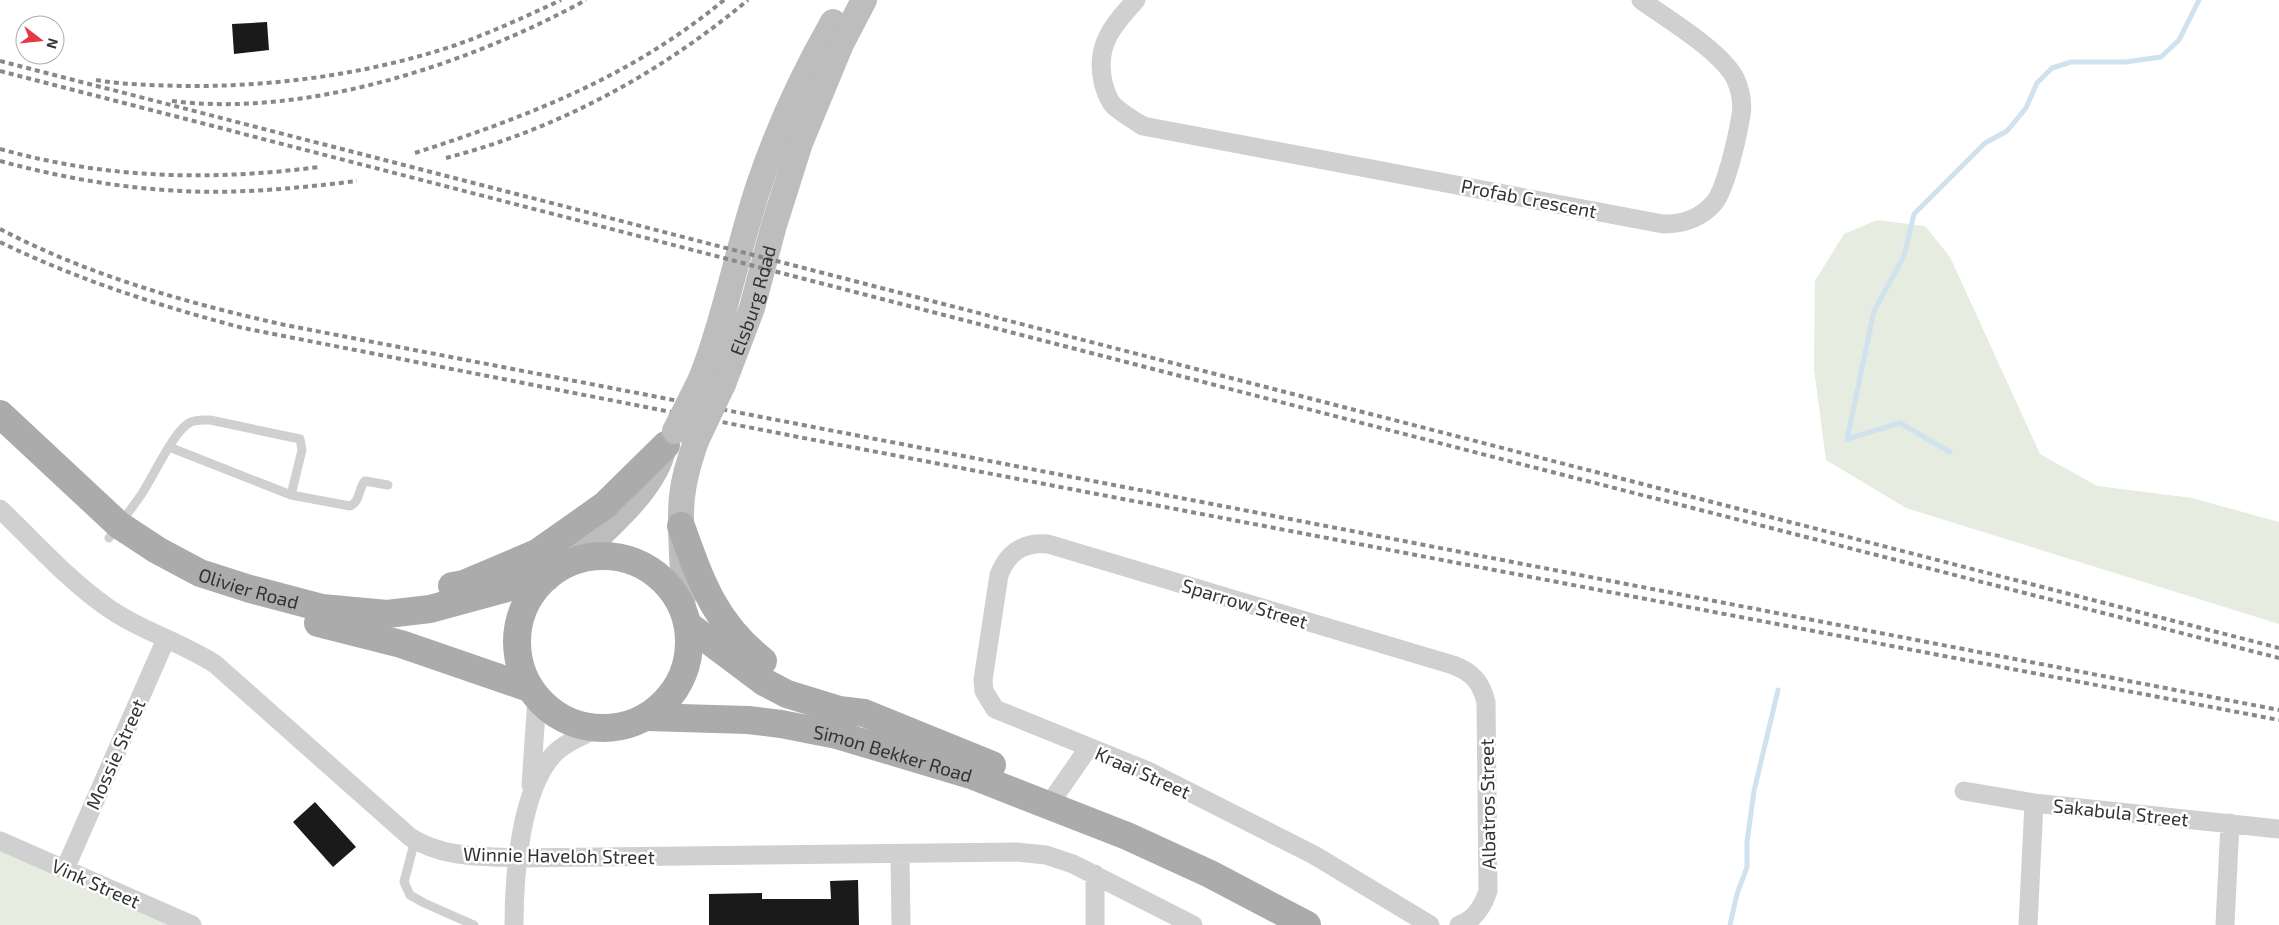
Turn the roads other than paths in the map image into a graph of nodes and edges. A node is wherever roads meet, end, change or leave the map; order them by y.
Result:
1 (846, 0) edge
2 (864, 0) edge
3 (1136, 0) edge
4 (1641, 0) edge
5 (712, 382) junction
6 (0, 414) edge
7 (0, 433) edge
8 (679, 439) junction
9 (169, 448) junction
10 (388, 485) dead end
11 (291, 495) junction
12 (0, 509) edge
13 (681, 526) junction
14 (114, 532) junction
15 (1012, 553) joint
16 (572, 562) junction
17 (547, 577) junction
18 (250, 589) junction
19 (685, 616) junction
20 (166, 639) junction
21 (1476, 678) joint
22 (533, 693) junction
23 (864, 713) junction
24 (647, 717) junction
25 (596, 729) junction
26 (1089, 747) junction
27 (1964, 791) dead end
28 (531, 796) junction
29 (1050, 800) junction
30 (2034, 803) junction
31 (2230, 823) junction
32 (2279, 829) edge
33 (415, 840) junction
34 (0, 841) edge
35 (900, 854) junction
36 (517, 858) junction
37 (65, 869) junction
38 (1094, 874) junction
39 (1461, 924) edge
40 (192, 925) edge
41 (474, 925) edge
42 (514, 925) edge
43 (901, 925) edge
44 (1094, 925) edge
45 (1193, 925) edge
46 (1307, 925) edge
47 (1430, 925) edge
48 (2028, 925) edge
49 (2225, 925) edge

1 - 5 main road, Elsburg Road
2 - 5 main road, Elsburg Road
3 - 4 street, Profab Crescent
5 - 8 main road, Elsburg Road, bridge
6 - 14 main road, Olivier Road
7 - 14 main road, Olivier Road
8 - 13 main road, Elsburg Road
8 - 16 main road, Elsburg Road
8 - 18 main road
9 - 11 lane
9 - 11 lane
9 - 14 lane
10 - 11 lane
12 - 20 street, Winnie Haveloh Street
13 - 19 main road, Elsburg Road
13 - 23 main road
14 - 18 main road, Olivier Road
14 - 22 main road, Olivier Road
15 - 21 street, Sparrow Street
15 - 26 street, Kraai Street
16 - 17 main road
16 - 19 main road
17 - 18 main road, Olivier Road
17 - 22 main road
19 - 23 main road, Simon Bekker Road
19 - 24 main road
20 - 33 street, Winnie Haveloh Street
20 - 37 street, Mossie Street
21 - 39 street, Albatros Street
22 - 25 main road
22 - 28 street
23 - 29 main road, Simon Bekker Road
24 - 25 main road
24 - 29 main road, Simon Bekker Road
25 - 28 street
26 - 29 street
26 - 47 street, Kraai Street
27 - 30 street, Sakabula Street
28 - 36 street
29 - 46 main road, Simon Bekker Road
30 - 31 street, Sakabula Street
30 - 48 street
31 - 32 street, Sakabula Street
31 - 49 street
33 - 36 street, Winnie Haveloh Street
33 - 41 lane
34 - 37 street, Vink Street
35 - 36 street, Winnie Haveloh Street
35 - 38 street, Winnie Haveloh Street
35 - 43 street
36 - 42 street
37 - 40 street, Vink Street
38 - 44 street
38 - 45 street, Winnie Haveloh Street

